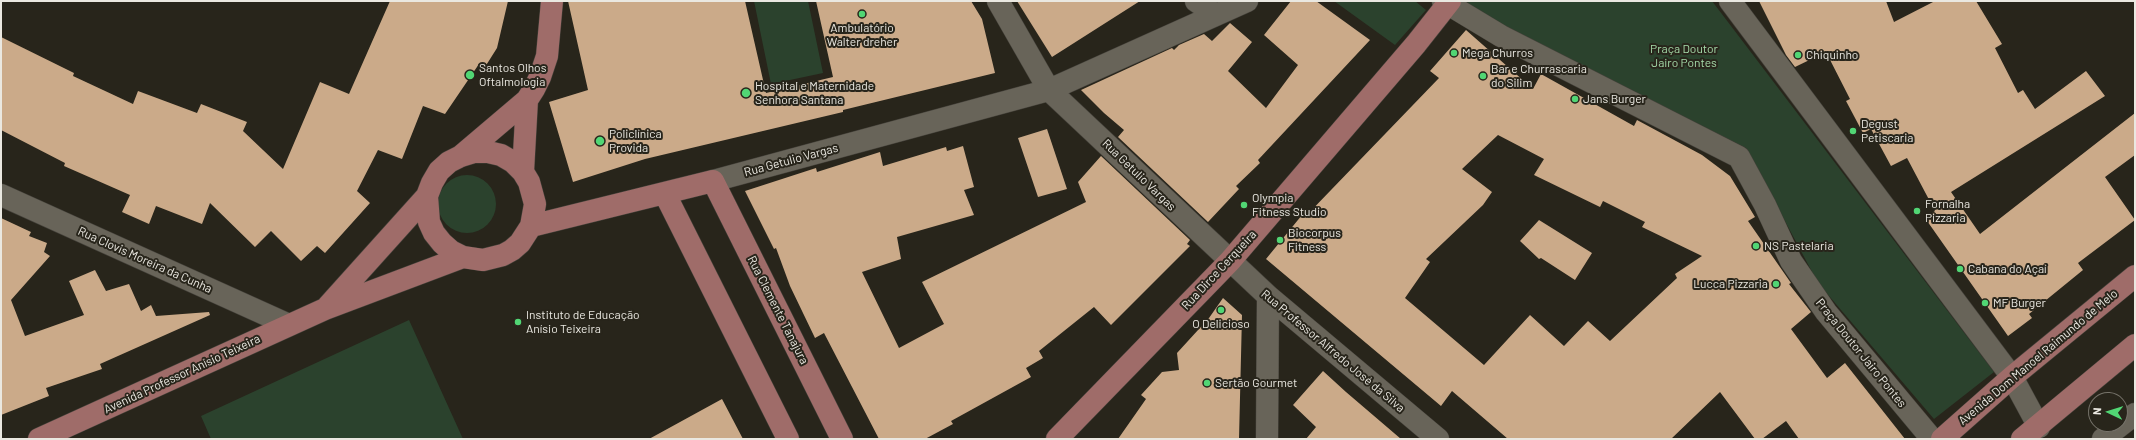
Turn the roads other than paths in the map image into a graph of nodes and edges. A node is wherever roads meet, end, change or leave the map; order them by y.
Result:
1 (552, 1) edge
2 (998, 1) edge
3 (1196, 1) edge
4 (1247, 1) edge
5 (1730, 1) edge
6 (1447, 2) edge
7 (1216, 15) junction
8 (1049, 90) junction
9 (527, 100) junction
10 (461, 156) junction
11 (523, 172) junction
12 (713, 180) junction
13 (665, 194) junction
14 (1, 195) edge
15 (427, 196) junction
16 (531, 226) junction
17 (463, 257) junction
18 (1230, 261) junction
19 (2135, 276) edge
20 (1268, 296) junction
21 (326, 309) junction
22 (290, 325) junction
23 (2135, 345) edge
24 (2012, 377) junction
25 (2135, 414) edge
26 (2030, 433) edge
27 (39, 439) edge
28 (788, 439) edge
29 (842, 439) edge
30 (1057, 439) edge
31 (1267, 439) edge
32 (1438, 439) edge
33 (1932, 439) edge
34 (1942, 439) edge
35 (2103, 439) edge

1 - 9 main road
2 - 8 street, Rua Getulio Vargas
3 - 7 street
4 - 7 street, Rua Getulio Vargas
5 - 24 street
6 - 18 main road, Rua Dirce Cerqueira
6 - 33 street, Praça Doutor Jairo Pontes
7 - 8 street, Rua Getulio Vargas
8 - 12 street, Rua Getulio Vargas
8 - 18 street, Rua Getulio Vargas
9 - 10 main road
9 - 11 main road
10 - 11 main road
10 - 15 main road
11 - 16 main road
12 - 13 main road, Rua Getulio Vargas
12 - 29 main road, Rua Clemente Tanajura
13 - 16 main road, Rua Getulio Vargas
13 - 28 main road
14 - 22 street, Rua Clovis Moreira da Cunha
15 - 17 main road
15 - 21 main road
16 - 17 main road
17 - 21 main road, Avenida Professor Anísio Teixeira
18 - 20 street, Rua Professor Alfredo José da Silva
18 - 30 main road, Rua Dirce Cerqueira
19 - 24 main road, Avenida Dom Manoel Raimundo de Melo
20 - 31 street
20 - 32 street, Rua Professor Alfredo José da Silva
21 - 22 main road, Avenida Professor Anísio Teixeira
22 - 27 main road, Avenida Professor Anísio Teixeira
23 - 26 main road
24 - 26 street
24 - 34 main road, Avenida Dom Manoel Raimundo de Melo
25 - 35 street

